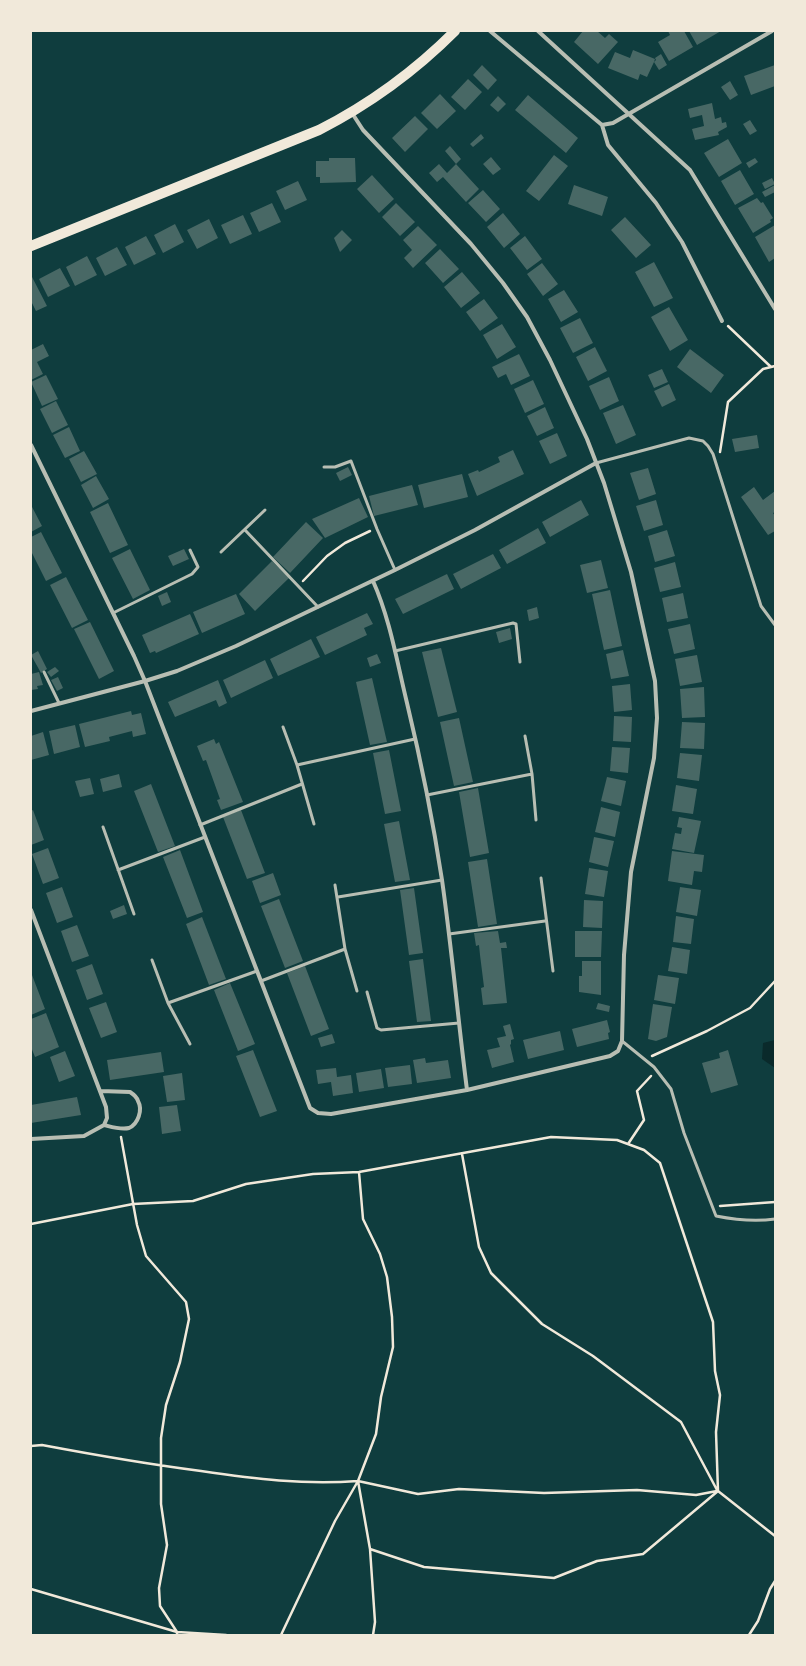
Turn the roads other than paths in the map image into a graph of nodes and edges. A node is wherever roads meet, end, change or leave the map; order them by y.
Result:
1 (455, 31) edge
2 (490, 31) edge
3 (538, 31) edge
4 (772, 31) edge
5 (352, 113) junction
6 (628, 115) junction
7 (602, 125) junction
8 (31, 246) edge
9 (775, 309) edge
10 (722, 320) road end
11 (31, 445) edge
12 (596, 463) junction
13 (324, 467) dead end
14 (265, 510) dead end
15 (245, 530) junction
16 (190, 550) dead end
17 (221, 552) dead end
18 (395, 570) junction
19 (373, 581) junction
20 (318, 607) junction
21 (113, 613) junction
22 (775, 625) edge
23 (395, 651) junction
24 (520, 662) dead end
25 (44, 672) dead end
26 (145, 681) junction
27 (59, 703) junction
28 (31, 711) edge
29 (283, 727) dead end
30 (525, 736) dead end
31 (415, 739) junction
32 (297, 766) junction
33 (532, 774) junction
34 (302, 784) junction
35 (427, 795) junction
36 (536, 820) dead end
37 (200, 824) junction
38 (314, 824) dead end
39 (103, 827) dead end
40 (205, 837) junction
41 (118, 870) junction
42 (541, 878) dead end
43 (442, 880) junction
44 (335, 885) dead end
45 (338, 898) junction
46 (31, 910) edge
47 (134, 914) dead end
48 (545, 921) junction
49 (449, 934) junction
50 (345, 949) junction
51 (152, 960) dead end
52 (257, 971) junction
53 (552, 971) dead end
54 (261, 981) junction
55 (357, 991) dead end
56 (366, 992) dead end
57 (168, 1003) junction
58 (458, 1023) junction
59 (622, 1041) junction
60 (190, 1044) dead end
61 (467, 1090) junction
62 (101, 1091) junction
63 (104, 1125) junction
64 (31, 1139) edge
65 (775, 1219) edge

1 - 5 main road
2 - 7 street
3 - 6 street
4 - 6 street
5 - 8 main road
5 - 12 street
6 - 7 street
6 - 9 street
7 - 10 street
11 - 21 street
12 - 18 street
12 - 22 lane
12 - 59 street
13 - 18 lane
14 - 15 lane
15 - 17 lane
15 - 20 lane
16 - 21 lane
18 - 19 street
19 - 20 street
19 - 23 street
20 - 26 street
21 - 26 street
23 - 24 lane
23 - 31 street
25 - 27 lane
26 - 27 street
26 - 37 street
27 - 28 street
29 - 32 lane
30 - 33 lane
31 - 32 lane
31 - 35 street
32 - 34 lane
33 - 35 lane
33 - 36 lane
34 - 37 lane
34 - 38 lane
35 - 43 street
37 - 40 street
39 - 41 lane
40 - 41 lane
40 - 52 street
41 - 47 lane
42 - 48 lane
43 - 45 lane
43 - 49 street
44 - 45 lane
45 - 50 lane
46 - 62 street
48 - 49 lane
48 - 53 lane
49 - 58 street
50 - 54 lane
50 - 55 lane
51 - 57 lane
52 - 54 street
52 - 57 lane
54 - 61 street
56 - 58 lane
57 - 60 lane
58 - 61 street
59 - 61 street
59 - 65 lane
62 - 63 street
62 - 63 street
63 - 64 street

